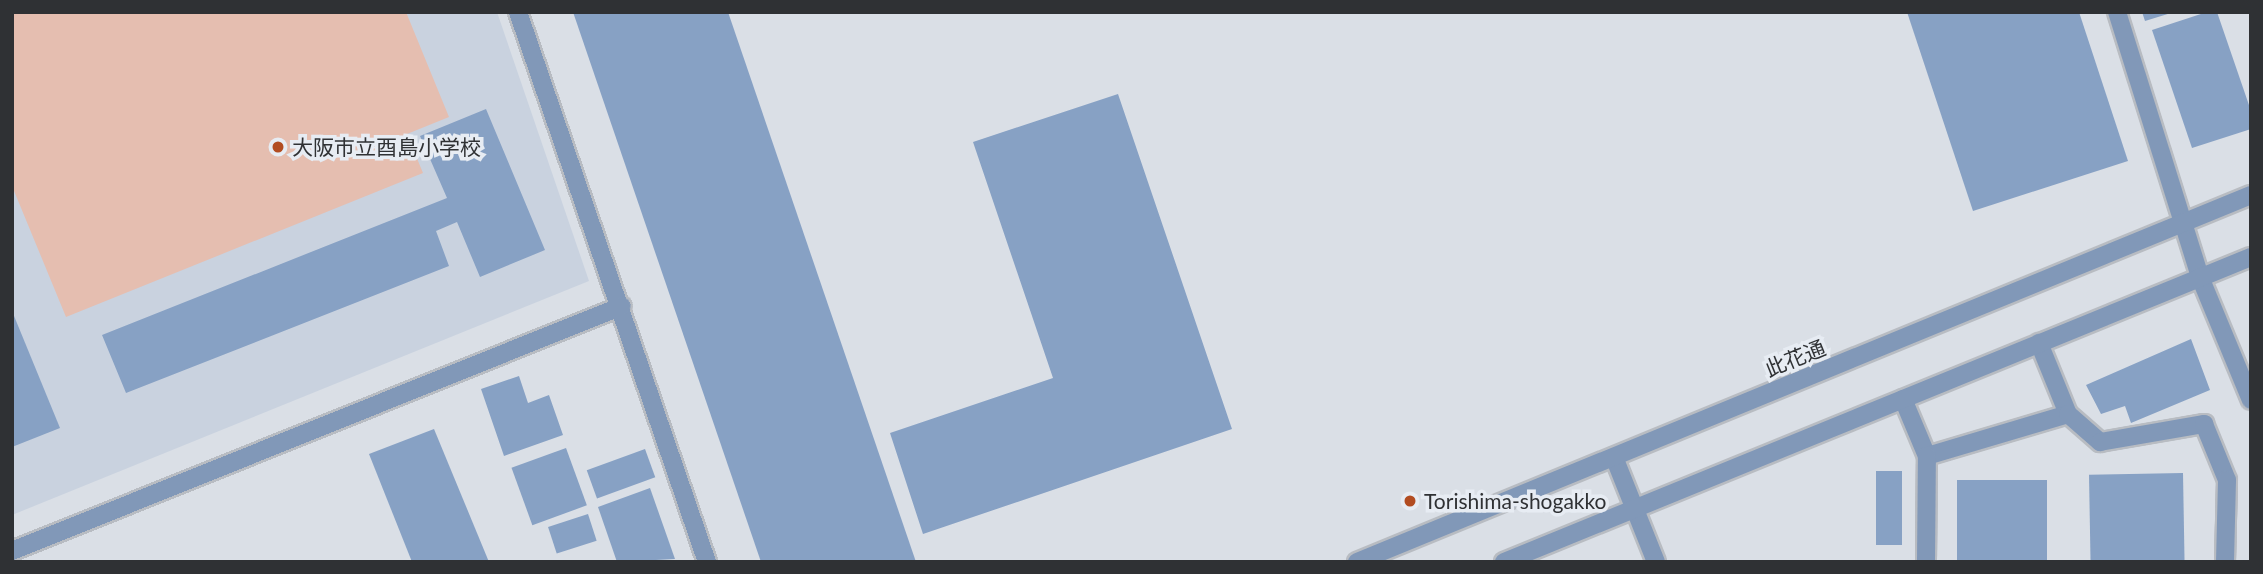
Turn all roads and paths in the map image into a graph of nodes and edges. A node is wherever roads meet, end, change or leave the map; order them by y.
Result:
1 (517, 12) edge
2 (2117, 12) edge
3 (2251, 195) edge
4 (2185, 222) junction
5 (2251, 257) edge
6 (2200, 277) junction
7 (622, 306) junction
8 (2039, 343) junction
9 (2249, 389) edge
10 (1903, 399) junction
11 (2068, 414) junction
12 (1927, 456) junction
13 (1614, 457) junction
14 (1634, 509) junction
15 (12, 551) edge
16 (707, 562) edge
17 (1357, 562) edge
18 (1504, 562) edge
19 (1656, 562) edge
20 (1927, 562) edge
21 (2225, 562) edge

1 - 7 street
2 - 4 street
3 - 4 street, 此花通
4 - 6 street
4 - 13 street, 此花通
5 - 6 street
6 - 8 street
6 - 9 street
7 - 15 street
7 - 16 street
8 - 10 street
8 - 11 street
10 - 12 street
10 - 14 street
11 - 12 street
11 - 21 street
12 - 20 street
13 - 14 street
13 - 17 street, 此花通
14 - 18 street
14 - 19 street

